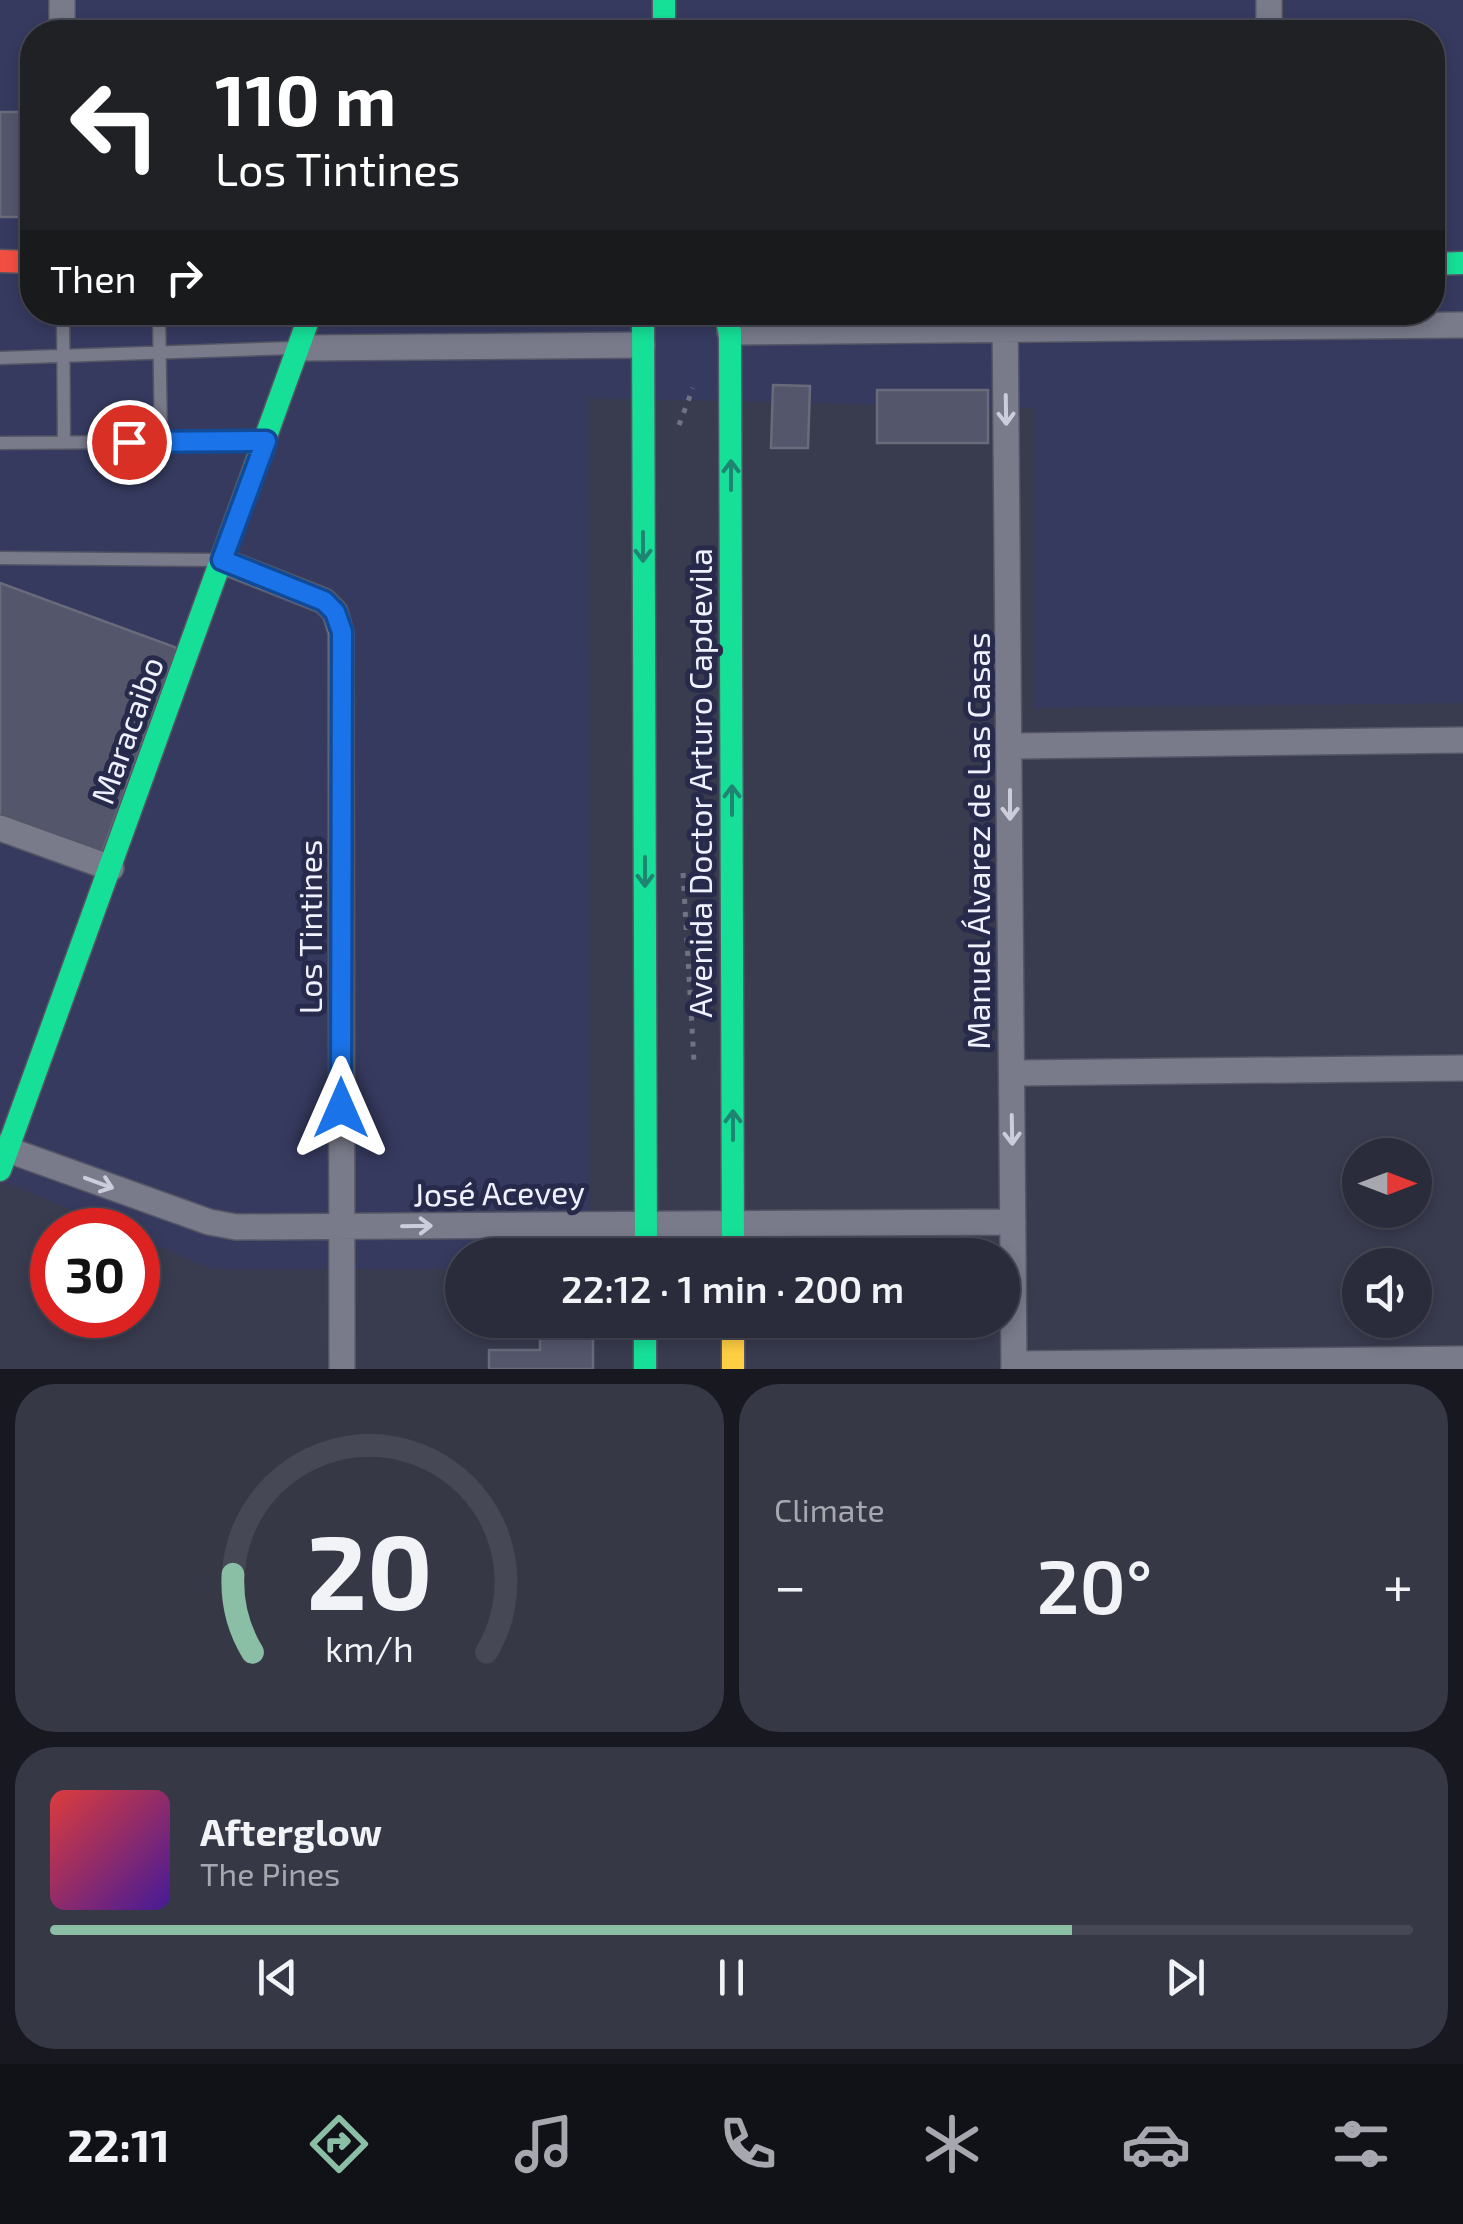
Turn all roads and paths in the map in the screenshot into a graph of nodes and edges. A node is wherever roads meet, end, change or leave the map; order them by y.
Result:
1 (63, 325) edge
2 (159, 325) edge
3 (308, 325) edge
4 (643, 325) edge
5 (727, 325) edge
6 (1005, 325) edge
7 (1387, 325) edge
8 (1463, 326) edge
9 (642, 344) junction
10 (300, 348) junction
11 (160, 352) junction
12 (63, 356) junction
13 (0, 358) edge
14 (266, 441) junction
15 (64, 442) junction
16 (161, 442) junction
17 (0, 443) edge
18 (0, 558) edge
19 (222, 560) junction
20 (1463, 740) edge
21 (1009, 746) junction
22 (0, 828) edge
23 (110, 868) junction
24 (1463, 1068) edge
25 (1012, 1073) junction
26 (2, 1155) edge
27 (1013, 1222) junction
28 (646, 1223) junction
29 (733, 1223) junction
30 (341, 1226) junction
31 (646, 1238) edge
32 (733, 1238) edge
33 (645, 1338) edge
34 (733, 1338) edge
35 (1463, 1359) edge
36 (1014, 1367) edge
37 (342, 1369) edge
38 (645, 1369) edge
39 (733, 1369) edge

1 - 12 lane
2 - 11 lane
3 - 10 main road, Maracaibo
4 - 9 main road, Avenida Doctor Arturo Capdevila
29 -> 5 main road, Avenida Doctor Arturo Capdevila
6 -> 21 street, Manuel Álvarez de Las Casas
7 - 8 street
9 - 10 street
9 -> 28 main road, Avenida Doctor Arturo Capdevila
10 - 11 lane
10 - 14 main road, Maracaibo
11 - 12 lane
11 - 16 lane
12 - 13 lane
12 - 15 lane
14 - 16 lane
14 - 19 main road, Maracaibo
15 - 16 lane
15 - 17 lane
18 - 19 lane
19 - 23 main road, Maracaibo
19 - 30 street, Los Tintines
20 - 21 street
21 -> 25 street, Manuel Álvarez de Las Casas
22 - 23 street
23 - 26 main road, Maracaibo
24 - 25 street
25 -> 27 street, Manuel Álvarez de Las Casas
26 -> 30 street, José Acevey
27 - 29 street, José Acevey
27 - 36 street, Manuel Álvarez de Las Casas
28 - 29 street, José Acevey
30 -> 28 street, José Acevey
28 - 31 main road, Avenida Doctor Arturo Capdevila
29 - 32 main road, Avenida Doctor Arturo Capdevila
30 - 37 street, Los Tintines
33 - 38 main road
34 - 39 main road
35 - 36 street

